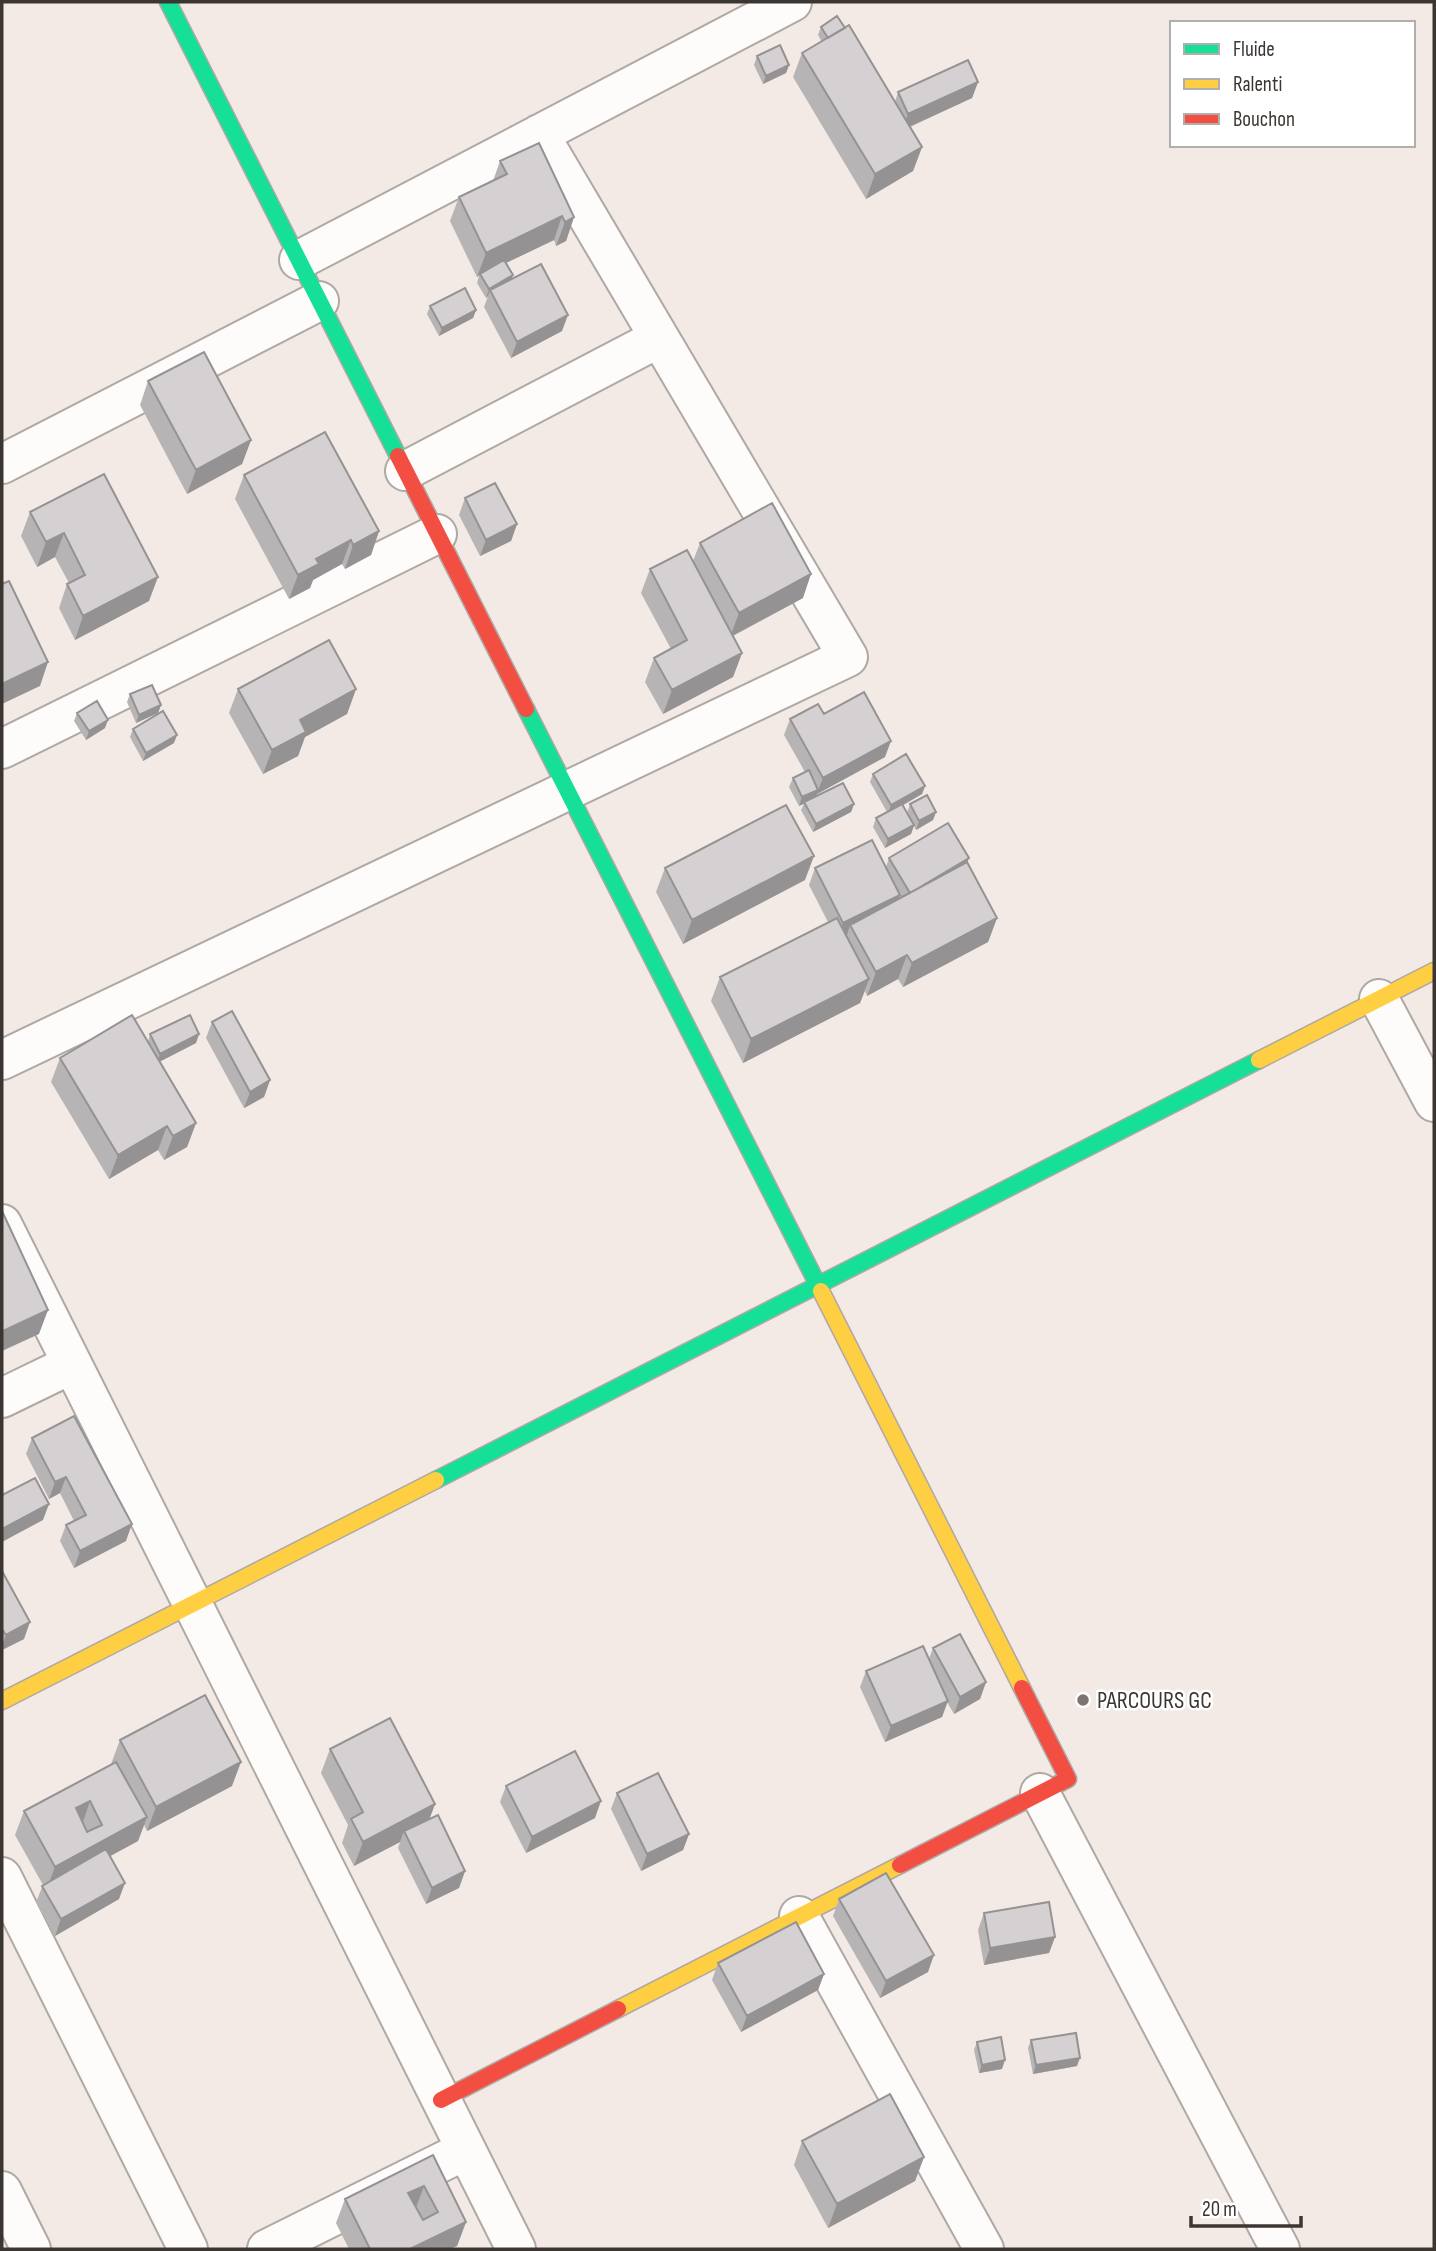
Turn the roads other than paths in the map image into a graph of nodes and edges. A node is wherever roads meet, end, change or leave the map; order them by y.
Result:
1 (168, 2) edge
2 (792, 2) edge
3 (539, 134) junction
4 (299, 260) junction
5 (319, 300) junction
6 (659, 338) junction
7 (2, 464) edge
8 (405, 471) junction
9 (437, 534) junction
10 (2, 749) edge
11 (568, 790) junction
12 (1434, 971) edge
13 (1379, 999) junction
14 (2, 1060) edge
15 (1434, 1102) edge
16 (2, 1224) edge
17 (818, 1285) junction
18 (72, 1364) junction
19 (2, 1398) edge
20 (192, 1604) junction
21 (2, 1701) edge
22 (1041, 1793) junction
23 (2, 1877) edge
24 (799, 1916) junction
25 (441, 2100) junction
26 (466, 2150) junction
27 (2, 2191) edge
28 (31, 2249) edge
29 (188, 2249) edge
30 (267, 2249) edge
31 (516, 2249) edge
32 (984, 2249) edge
33 (1280, 2249) edge

1 - 4 street
2 - 3 street
3 - 4 street
3 - 6 street
4 - 5 street
5 - 7 street
5 - 8 street
6 - 8 street
6 - 11 street
8 - 9 street
9 - 10 street
9 - 11 street
11 - 14 street
11 - 17 street
12 - 13 street
13 - 15 street
13 - 17 street
16 - 18 street
17 - 20 street
17 - 22 street
18 - 19 street
18 - 20 street
20 - 21 street
20 - 25 street
22 - 24 street
22 - 33 street
23 - 29 street
24 - 25 street
24 - 32 street
25 - 26 street
26 - 30 street
26 - 31 street
27 - 28 street

